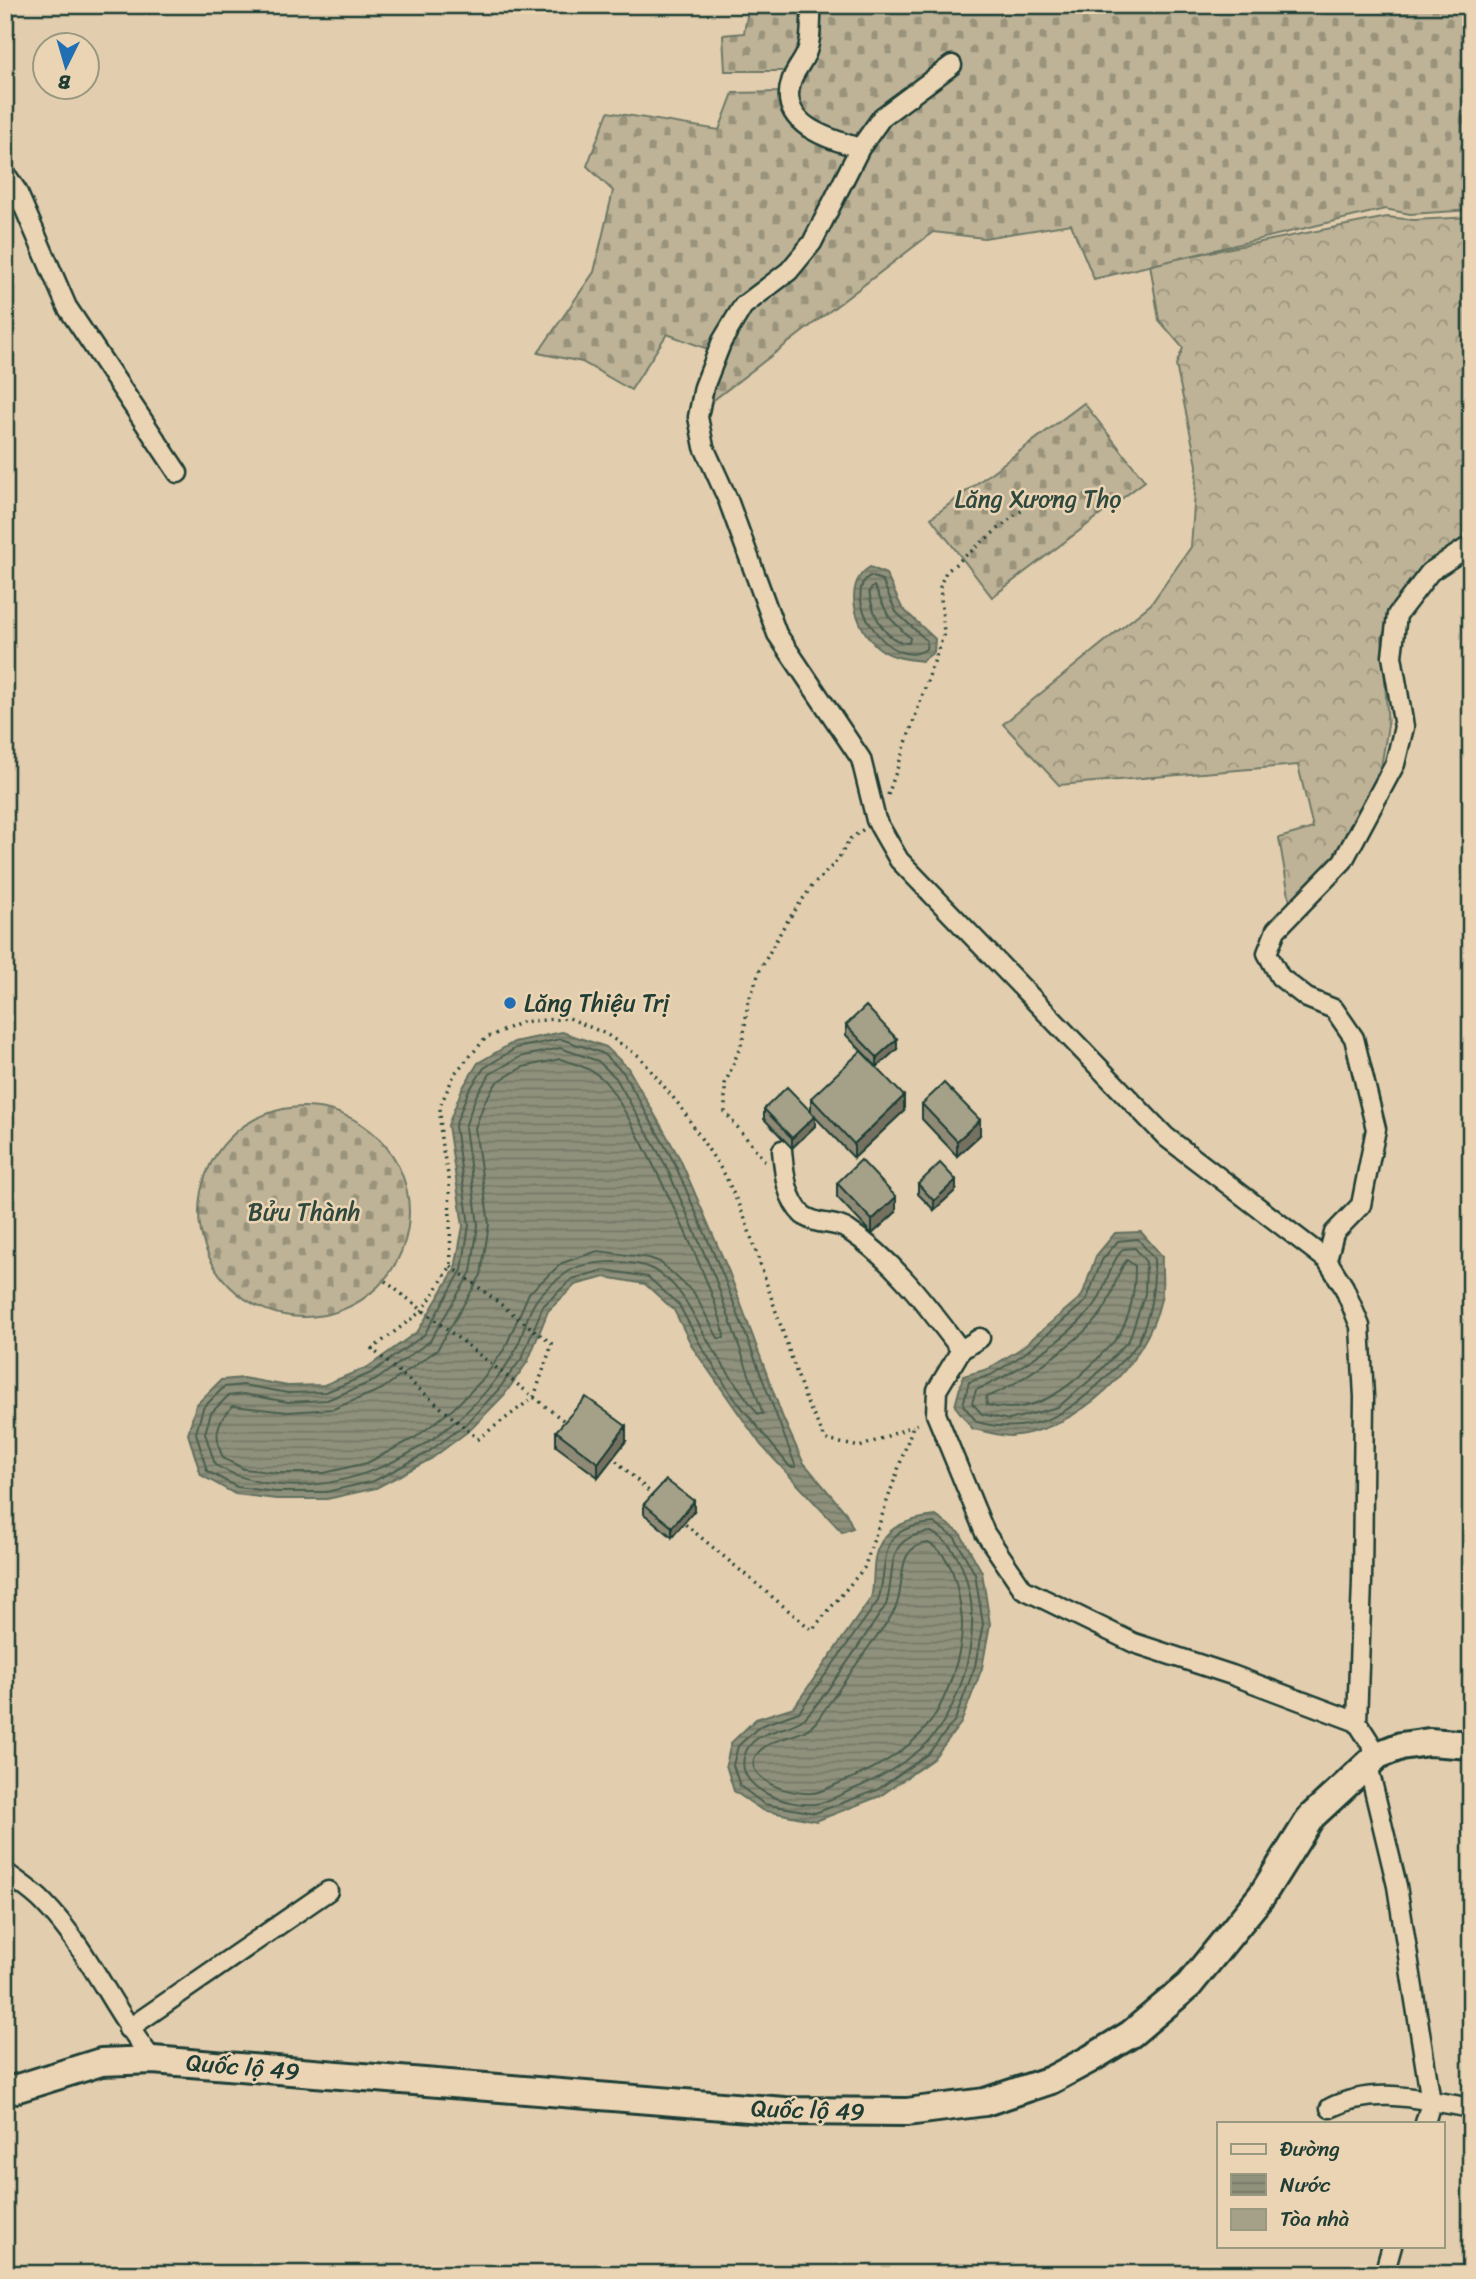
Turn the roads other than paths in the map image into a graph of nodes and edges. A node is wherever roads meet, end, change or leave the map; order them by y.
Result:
1 (812, 5) edge
2 (952, 65) dead end
3 (860, 148) junction
4 (5, 173) edge
5 (178, 473) dead end
6 (1471, 545) edge
7 (782, 1150) dead end
8 (1327, 1260) junction
9 (980, 1338) dead end
10 (961, 1350) junction
11 (1357, 1723) junction
12 (1471, 1745) edge
13 (1373, 1760) junction
14 (5, 1872) edge
15 (328, 1891) dead end
16 (128, 2029) junction
17 (153, 2060) junction
18 (5, 2092) edge
19 (1431, 2102) junction
20 (1330, 2108) dead end
21 (1471, 2108) edge
22 (1425, 2122) edge
23 (1391, 2248) edge
24 (1384, 2274) edge

1 - 3 street
2 - 3 street
3 - 8 street
4 - 5 street
6 - 8 street
7 - 10 street
8 - 11 street
9 - 10 street
10 - 11 street
11 - 13 street
12 - 13 highway, Quốc lộ 49
13 - 17 highway, Quốc lộ 49
13 - 19 street
14 - 16 street
15 - 16 street
16 - 17 street
17 - 18 highway, Quốc lộ 49
19 - 20 street
19 - 21 street
19 - 22 street
23 - 24 street

